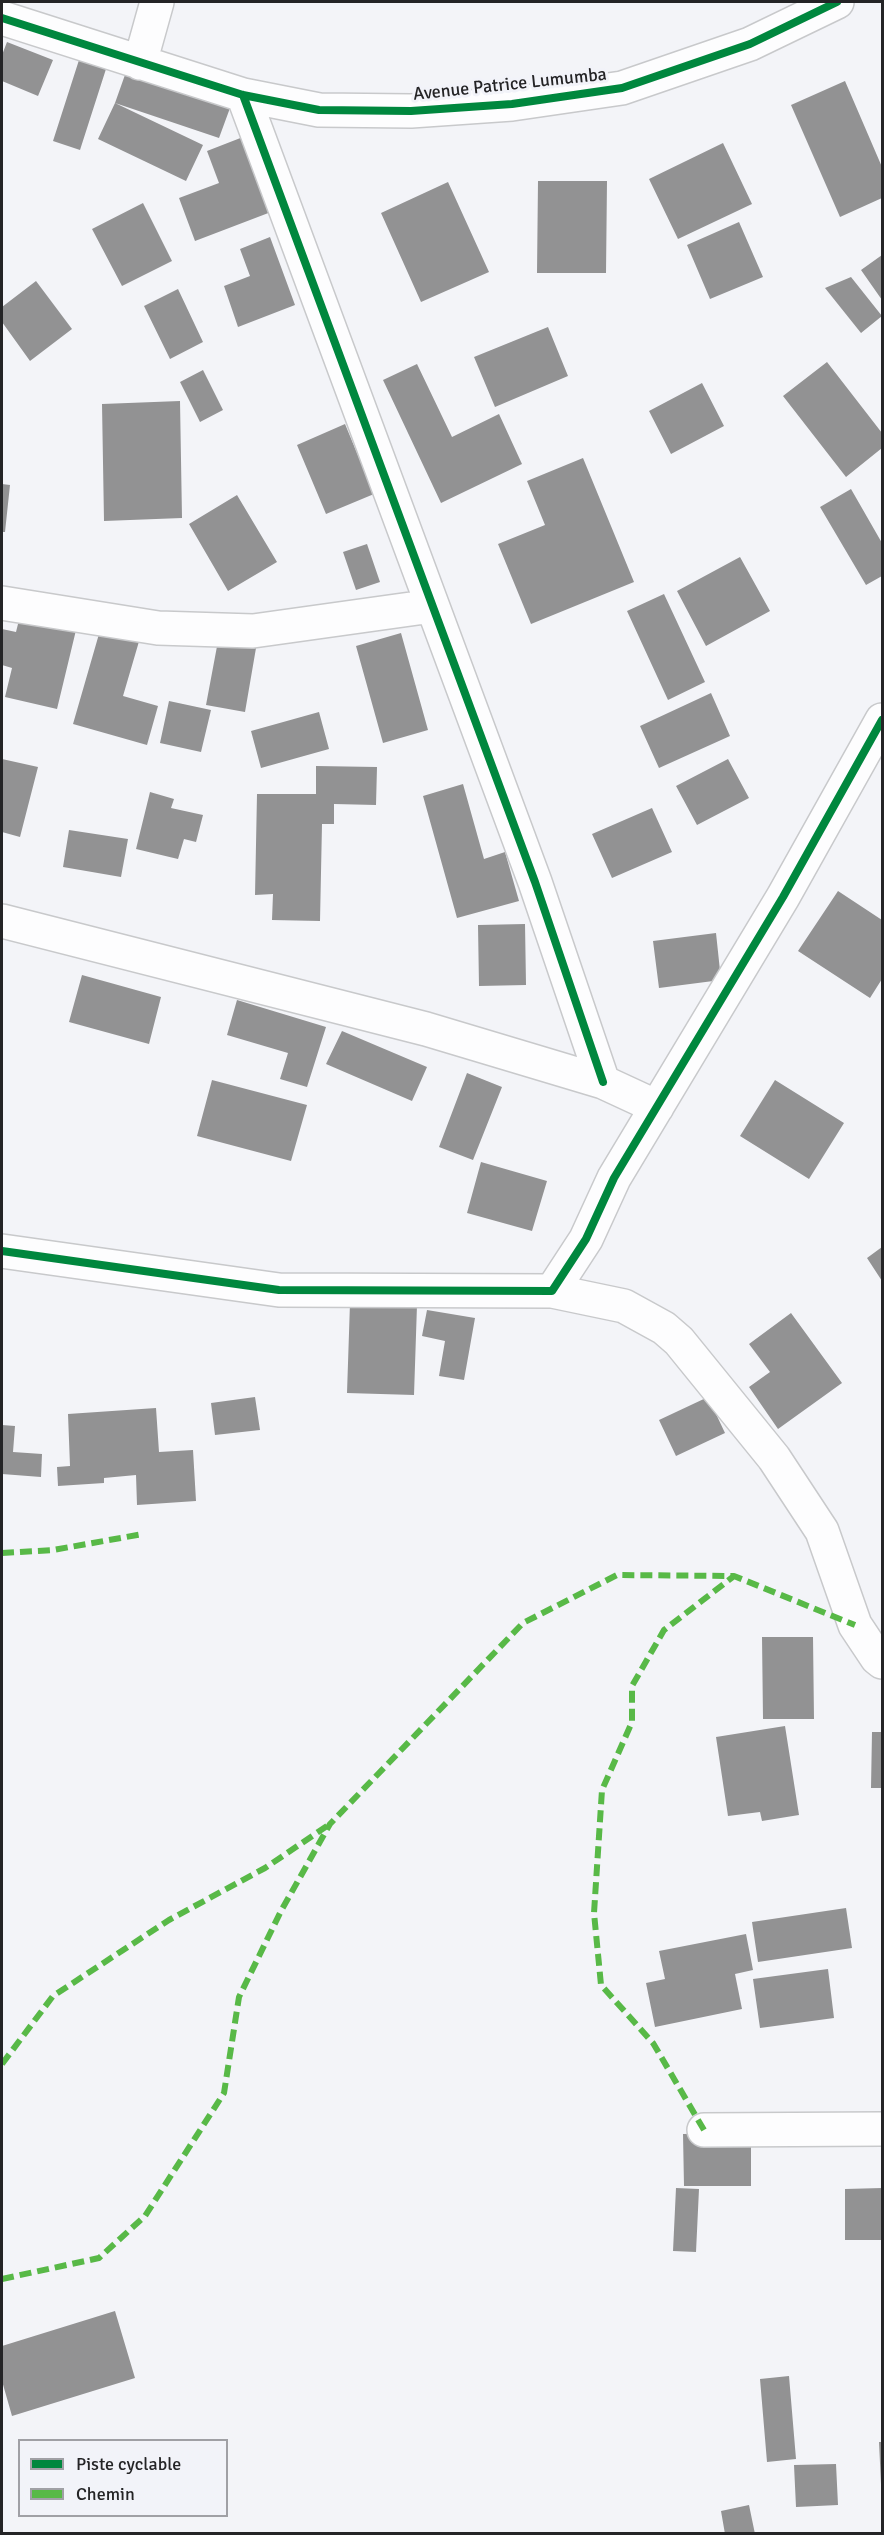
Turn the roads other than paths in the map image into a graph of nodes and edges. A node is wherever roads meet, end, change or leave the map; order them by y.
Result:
1 (157, 2) edge
2 (837, 2) edge
3 (2, 18) edge
4 (140, 63) junction
5 (243, 95) junction
6 (2, 603) edge
7 (432, 606) junction
8 (882, 720) edge
9 (2, 921) edge
10 (603, 1082) junction
11 (657, 1107) junction
12 (2, 1251) edge
13 (552, 1291) junction
14 (882, 1662) edge
15 (882, 2129) edge
16 (704, 2130) dead end

1 - 4 street
2 - 5 street, Avenue Patrice Lumumba
3 - 4 street, Avenue Patrice Lumumba
4 - 5 street, Avenue Patrice Lumumba
5 - 7 street
6 - 7 street
7 - 10 street
8 - 11 street
9 - 10 street
10 - 11 street
11 - 13 street
12 - 13 street
13 - 14 street
15 - 16 street

